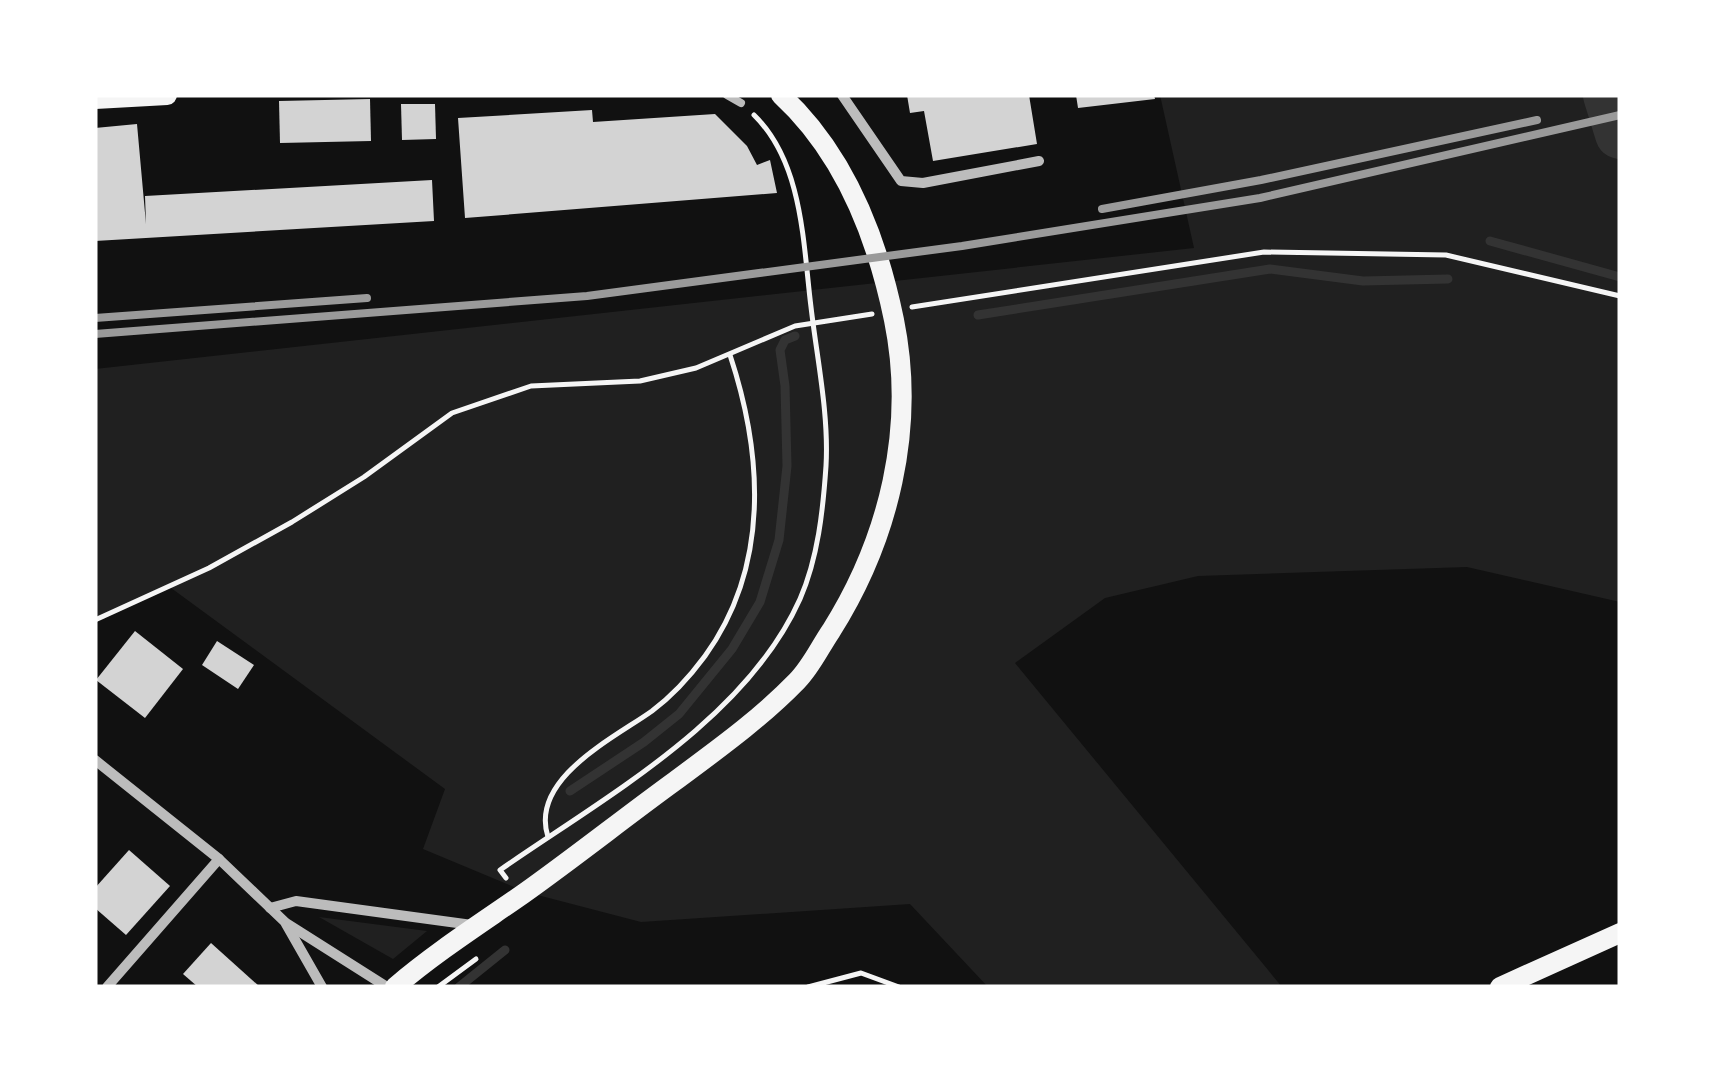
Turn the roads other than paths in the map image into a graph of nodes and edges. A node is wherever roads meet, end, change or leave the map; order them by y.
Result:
1 (168, 95) edge
2 (726, 95) edge
3 (781, 95) edge
4 (842, 95) edge
5 (95, 99) edge
6 (741, 102) road end
7 (1039, 161) dead end
8 (95, 760) edge
9 (219, 858) junction
10 (270, 908) junction
11 (286, 923) junction
12 (476, 926) junction
13 (1620, 933) edge
14 (107, 987) edge
15 (322, 987) edge
16 (386, 987) edge
17 (395, 987) edge
18 (1500, 987) edge

1 - 5 main road
2 - 6 lane
3 - 12 main road
4 - 7 street
8 - 9 street
9 - 10 street
9 - 14 street
10 - 11 street
10 - 12 street
11 - 15 street
11 - 16 street
12 - 17 main road
13 - 18 main road

